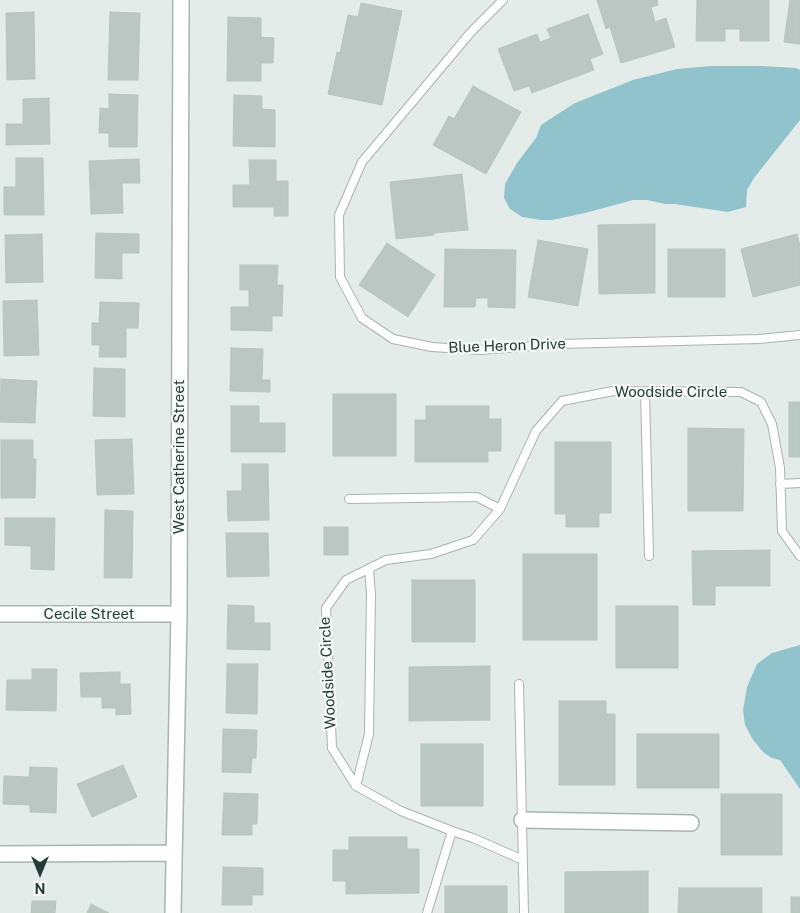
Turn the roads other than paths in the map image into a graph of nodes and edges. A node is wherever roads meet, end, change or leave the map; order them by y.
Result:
1 (181, 0) edge
2 (503, 0) edge
3 (800, 335) edge
4 (645, 392) junction
5 (800, 483) edge
6 (780, 484) junction
7 (349, 500) dead end
8 (500, 509) junction
9 (649, 556) dead end
10 (800, 556) edge
11 (369, 569) junction
12 (0, 614) edge
13 (179, 614) junction
14 (519, 684) dead end
15 (356, 786) junction
16 (522, 820) junction
17 (691, 823) dead end
18 (452, 831) junction
19 (174, 853) junction
20 (0, 854) edge
21 (523, 860) junction
22 (173, 913) edge
23 (427, 913) edge
24 (524, 913) edge

1 - 13 street, West Catherine Street
2 - 3 lane, Blue Heron Drive
4 - 6 lane, Woodside Circle
4 - 8 lane, Woodside Circle
4 - 9 lane
5 - 6 lane
6 - 10 lane, Woodside Circle
7 - 8 lane
8 - 11 lane, Woodside Circle
11 - 15 lane
11 - 15 lane, Woodside Circle
12 - 13 street, Cecile Street
13 - 19 street, West Catherine Street
14 - 16 lane
15 - 18 lane, Woodside Circle
16 - 17 street
16 - 21 lane
18 - 21 lane, Woodside Circle
18 - 23 lane
19 - 20 street
19 - 22 street, West Catherine Street
21 - 24 lane

